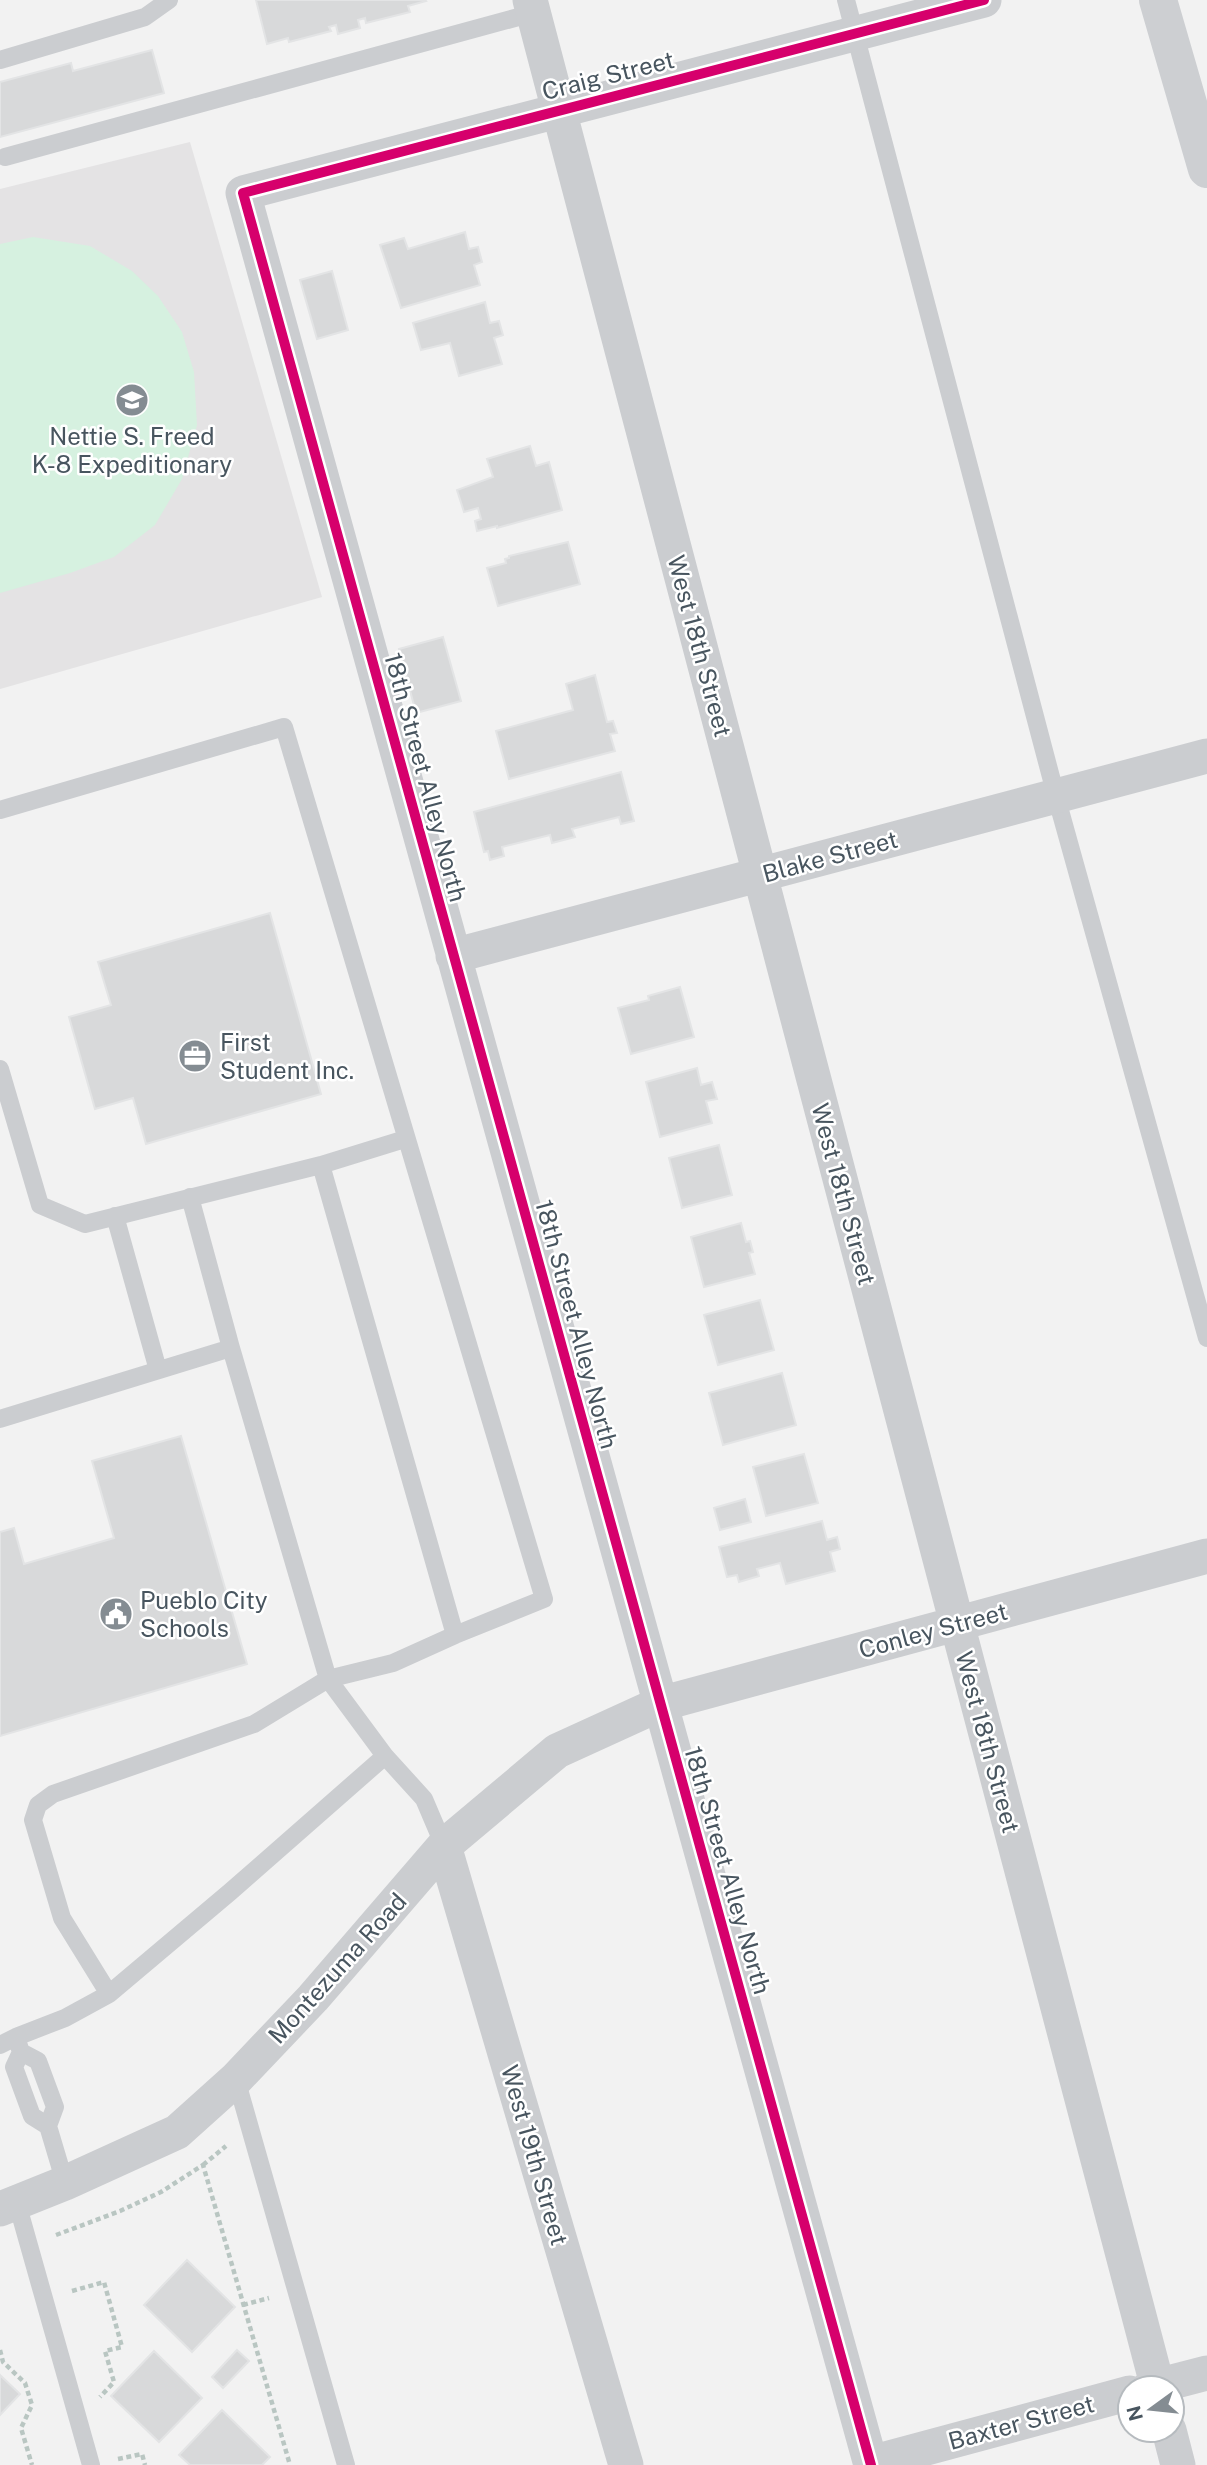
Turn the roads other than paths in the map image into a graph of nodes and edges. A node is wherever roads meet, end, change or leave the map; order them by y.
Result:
1 (169, 0) edge
2 (846, 0) edge
3 (984, 0) edge
4 (1158, 0) edge
5 (531, 6) edge
6 (855, 33) junction
7 (0, 60) edge
8 (558, 109) junction
9 (5, 157) dead end
10 (1207, 169) edge
11 (243, 193) joint
12 (1207, 756) edge
13 (1056, 796) junction
14 (0, 810) edge
15 (760, 875) junction
16 (453, 956) junction
17 (0, 1069) edge
18 (405, 1139) junction
19 (321, 1165) junction
20 (190, 1197) junction
21 (115, 1216) junction
22 (1207, 1338) edge
23 (231, 1348) junction
24 (158, 1370) junction
25 (0, 1419) edge
26 (1207, 1556) edge
27 (957, 1623) junction
28 (454, 1635) junction
29 (328, 1679) junction
30 (660, 1704) junction
31 (385, 1755) junction
32 (444, 1846) junction
33 (109, 1994) junction
34 (12, 2045) edge
35 (236, 2079) junction
36 (48, 2126) junction
37 (65, 2183) junction
38 (9, 2206) edge
39 (1207, 2372) edge
40 (1145, 2374) edge
41 (1186, 2378) edge
42 (1116, 2398) edge
43 (1173, 2444) edge
44 (871, 2464) edge
45 (91, 2465) edge
46 (346, 2465) edge
47 (626, 2465) edge
48 (1178, 2465) edge

1 - 7 lane
2 - 6 lane
3 - 6 street, Craig Street
4 - 10 street
5 - 8 street, West 18th Street
5 - 9 lane
6 - 8 street, Craig Street
6 - 13 lane
8 - 11 street, Craig Street
8 - 15 street, West 18th Street
11 - 16 street, 18th Street Alley North
12 - 13 street, Blake Street
13 - 15 street, Blake Street
13 - 22 lane
14 - 18 lane
15 - 16 street, Blake Street
15 - 27 street, West 18th Street
16 - 30 street, 18th Street Alley North
17 - 21 lane
18 - 19 lane
18 - 28 lane
19 - 20 lane
19 - 28 lane
20 - 21 lane
20 - 23 lane
21 - 24 lane
23 - 24 lane
23 - 29 lane
24 - 25 lane
26 - 27 street, Conley Street
27 - 30 street, Conley Street
27 - 40 street, West 18th Street
28 - 29 lane
29 - 31 lane
29 - 33 lane
30 - 32 street, Montezuma Road
30 - 44 street, 18th Street Alley North
31 - 32 lane
31 - 33 lane
32 - 35 street, Montezuma Road
32 - 47 street, West 19th Street
33 - 34 lane
34 - 36 lane
34 - 36 lane
35 - 37 street, Montezuma Road
35 - 46 lane
36 - 37 lane
37 - 38 street, Montezuma Road
38 - 45 lane
39 - 41 street, Baxter Street
42 - 44 street, Baxter Street
43 - 48 street

